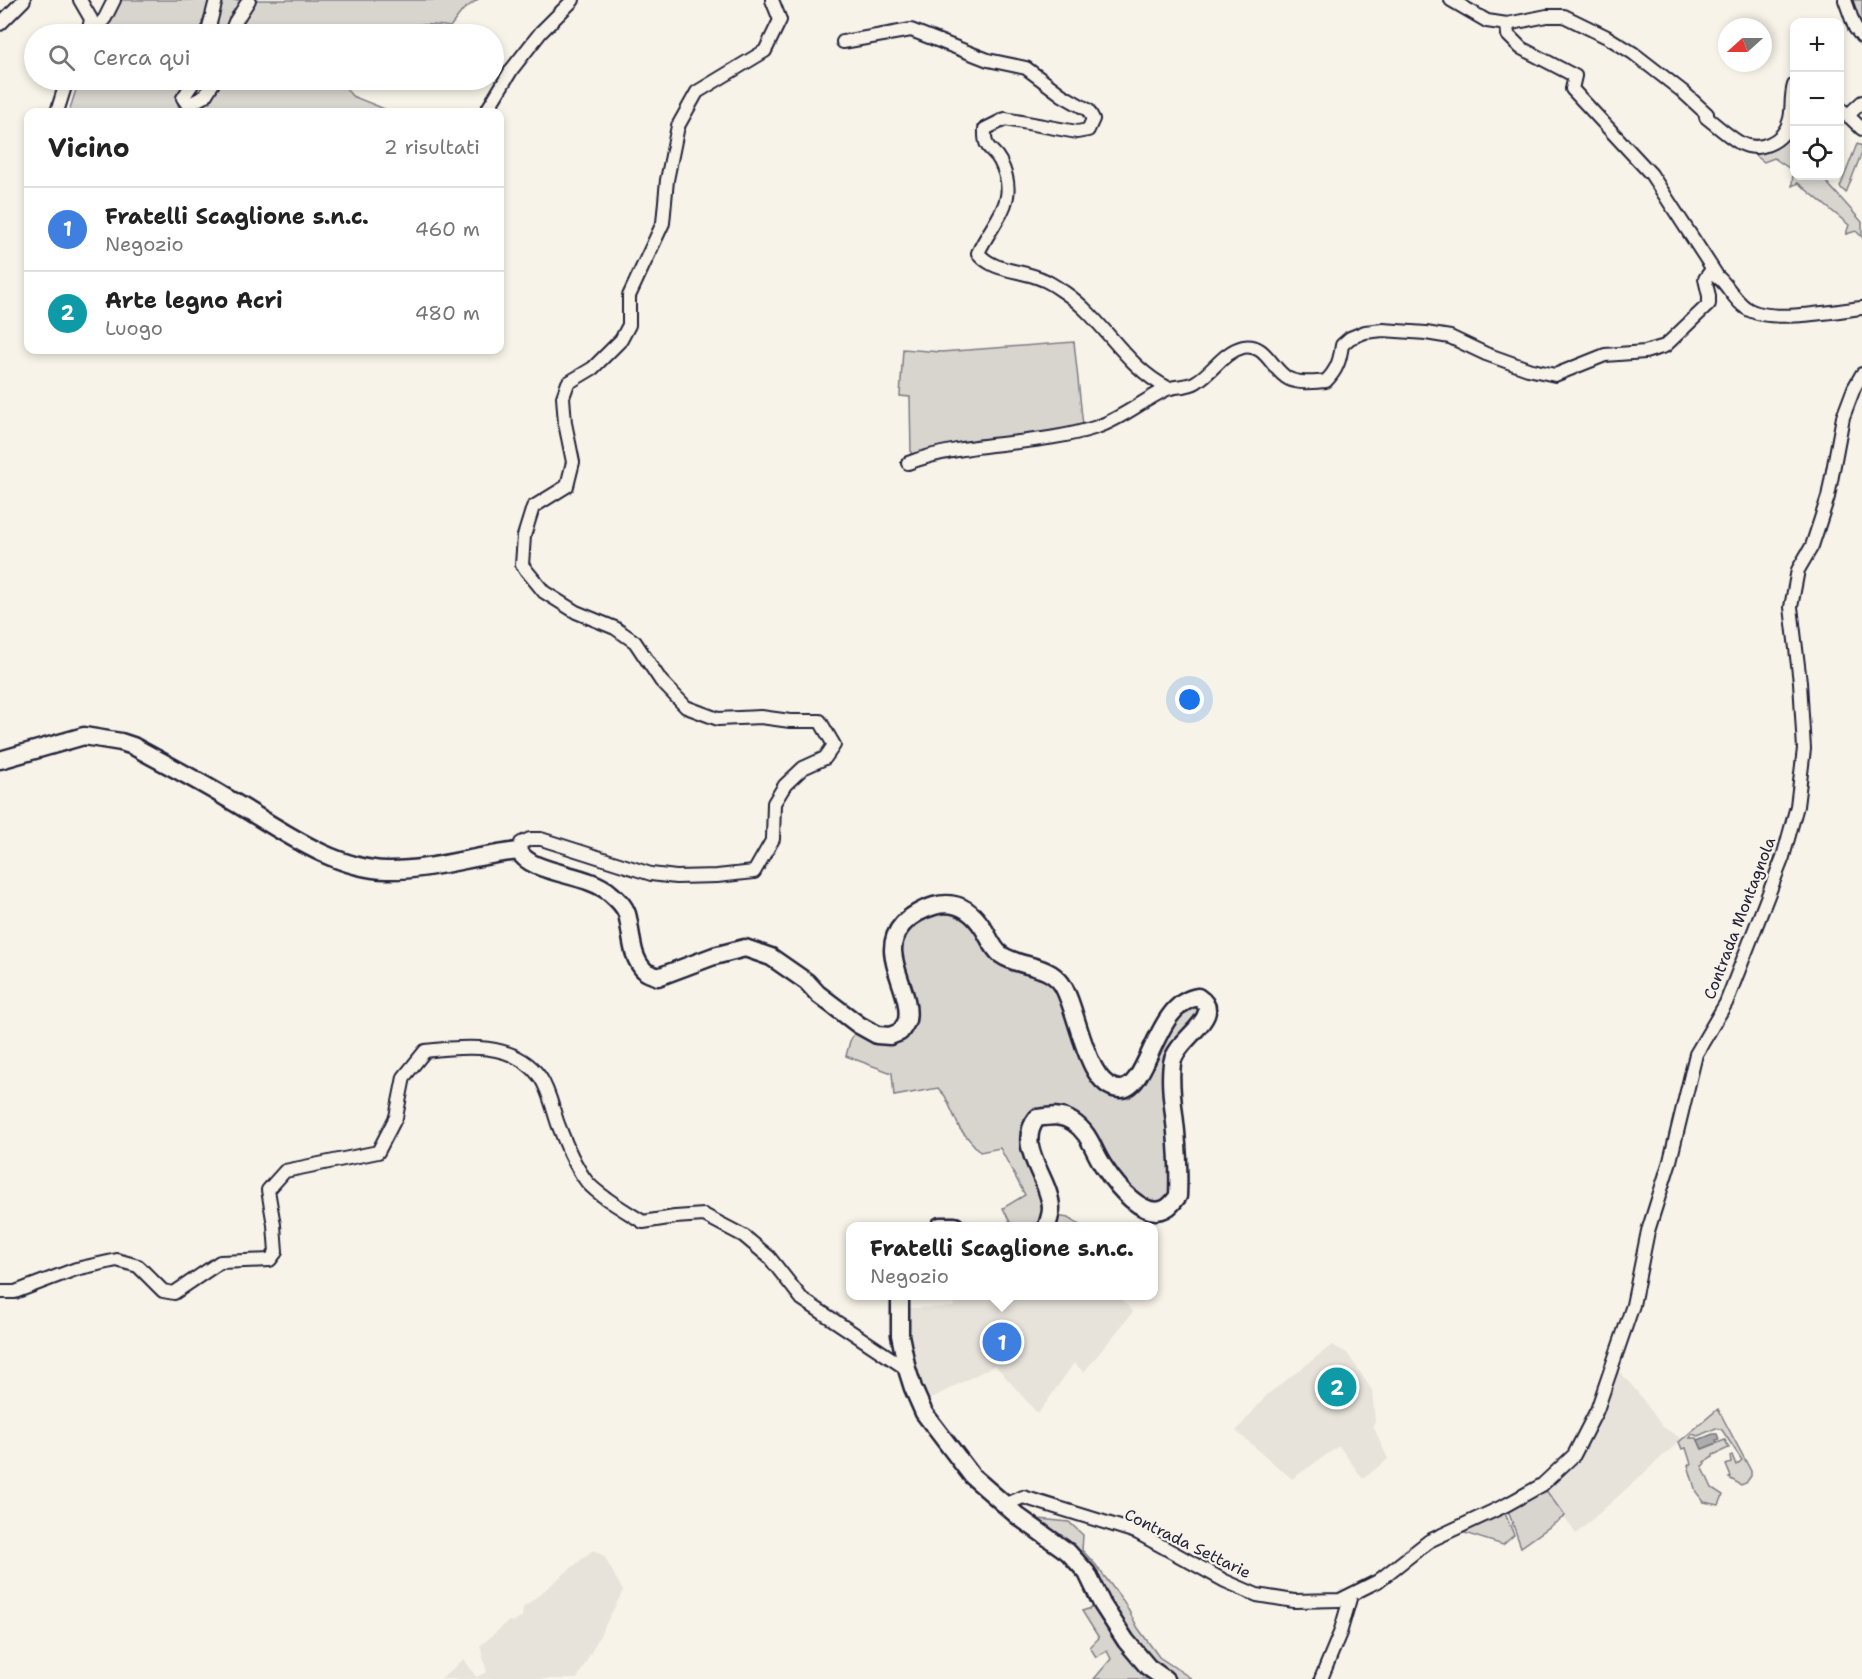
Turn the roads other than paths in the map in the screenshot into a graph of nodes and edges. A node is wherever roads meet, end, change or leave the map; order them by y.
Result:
1 (24, 0) edge
2 (80, 0) edge
3 (114, 0) edge
4 (216, 0) edge
5 (249, 0) edge
6 (573, 0) edge
7 (772, 0) edge
8 (784, 0) edge
9 (1451, 0) edge
10 (1845, 0) edge
11 (780, 20) junction
12 (0, 24) edge
13 (91, 24) edge
14 (99, 24) edge
15 (210, 24) edge
16 (234, 24) edge
17 (1507, 24) junction
18 (1862, 37) edge
19 (843, 42) dead end
20 (504, 82) edge
21 (64, 90) edge
22 (188, 90) edge
23 (209, 90) edge
24 (499, 90) edge
25 (1862, 102) edge
26 (58, 108) edge
27 (488, 108) edge
28 (1844, 111) edge
29 (1844, 113) edge
30 (1790, 121) edge
31 (1862, 129) edge
32 (1716, 274) junction
33 (1862, 308) edge
34 (1862, 374) edge
35 (1168, 388) junction
36 (909, 463) dead end
37 (0, 760) edge
38 (519, 851) junction
39 (1048, 1222) edge
40 (0, 1292) edge
41 (900, 1300) edge
42 (906, 1369) junction
43 (1542, 1485) joint
44 (1007, 1504) junction
45 (1351, 1595) junction
46 (1165, 1679) edge
47 (1321, 1679) edge

1 - 12 street
2 - 13 street
3 - 14 street
4 - 15 street
5 - 16 street
6 - 20 street
7 - 11 street
8 - 11 street
9 - 17 street
10 - 18 street
11 - 38 street
17 - 30 street
17 - 32 street
19 - 35 street
21 - 26 street
22 - 23 street
24 - 27 street
25 - 28 street
29 - 31 street
32 - 33 street
32 - 35 street
34 - 43 street, Contrada Montagnola
35 - 36 street
37 - 38 main road
38 - 39 main road
40 - 42 street
41 - 42 main road
42 - 44 main road
43 - 45 street, Contrada Settarie
44 - 45 street, Contrada Settarie
44 - 46 main road
45 - 47 street

